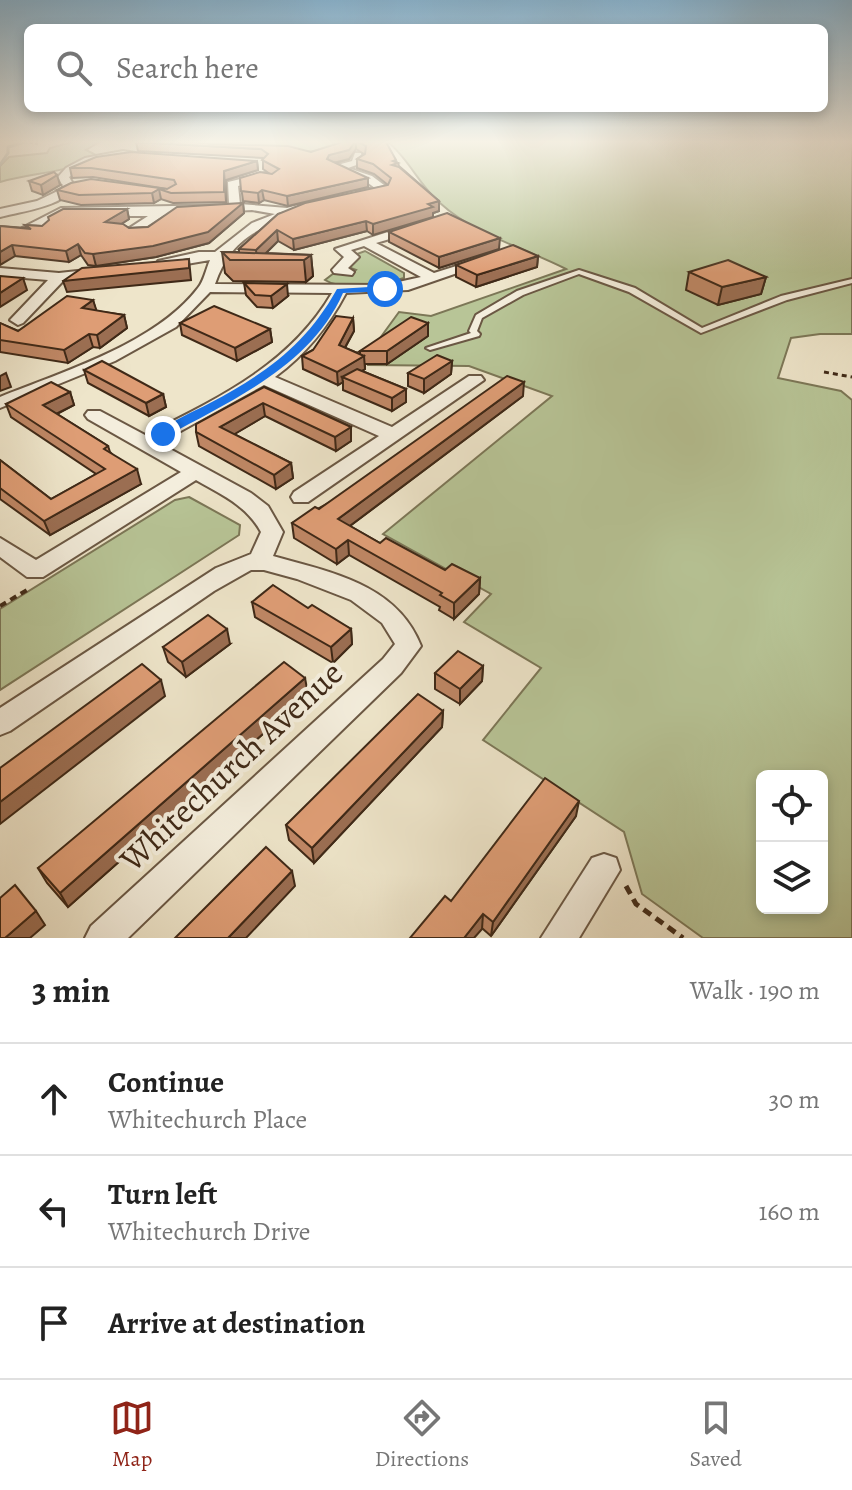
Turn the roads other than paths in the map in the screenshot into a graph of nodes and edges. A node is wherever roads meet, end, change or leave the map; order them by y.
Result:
1 (76, 186) edge
2 (232, 186) edge
3 (381, 186) edge
4 (70, 187) joint
5 (352, 195) edge
6 (311, 205) edge
7 (235, 207) junction
8 (161, 212) junction
9 (287, 212) junction
10 (0, 213) edge
11 (425, 225) edge
12 (14, 227) edge
13 (28, 228) junction
14 (43, 230) edge
15 (132, 232) edge
16 (365, 242) junction
17 (503, 255) edge
18 (218, 256) junction
19 (20, 267) edge
20 (143, 268) edge
21 (118, 271) edge
22 (347, 272) dead end
23 (59, 277) junction
24 (433, 278) junction
25 (852, 281) edge
26 (206, 288) junction
27 (340, 291) junction
28 (18, 320) dead end
29 (430, 348) dead end
30 (264, 378) junction
31 (475, 380) dead end
32 (0, 403) edge
33 (94, 415) dead end
34 (393, 435) junction
35 (147, 442) junction
36 (195, 472) junction
37 (301, 497) dead end
38 (0, 546) edge
39 (259, 561) junction
40 (0, 723) edge
41 (615, 878) road end
42 (103, 938) edge
43 (559, 938) edge

1 - 4 street
2 - 7 street
3 - 5 street
4 - 10 street
6 - 9 street
7 - 8 street
7 - 9 street
8 - 13 street
8 - 15 street
9 - 18 street
11 - 16 street
12 - 13 street
13 - 14 street
16 - 22 street
16 - 24 street
17 - 24 street
18 - 20 street
18 - 26 street
19 - 23 street
21 - 23 street
23 - 28 street
24 - 27 street
25 - 29 lane
26 - 27 street
26 - 32 street
27 - 30 street
30 - 34 street
30 - 35 street
31 - 34 street
33 - 35 street
34 - 37 street
35 - 36 street
36 - 38 street
36 - 39 street
39 - 40 street
39 - 42 street, Whitechurch Avenue
41 - 43 street

